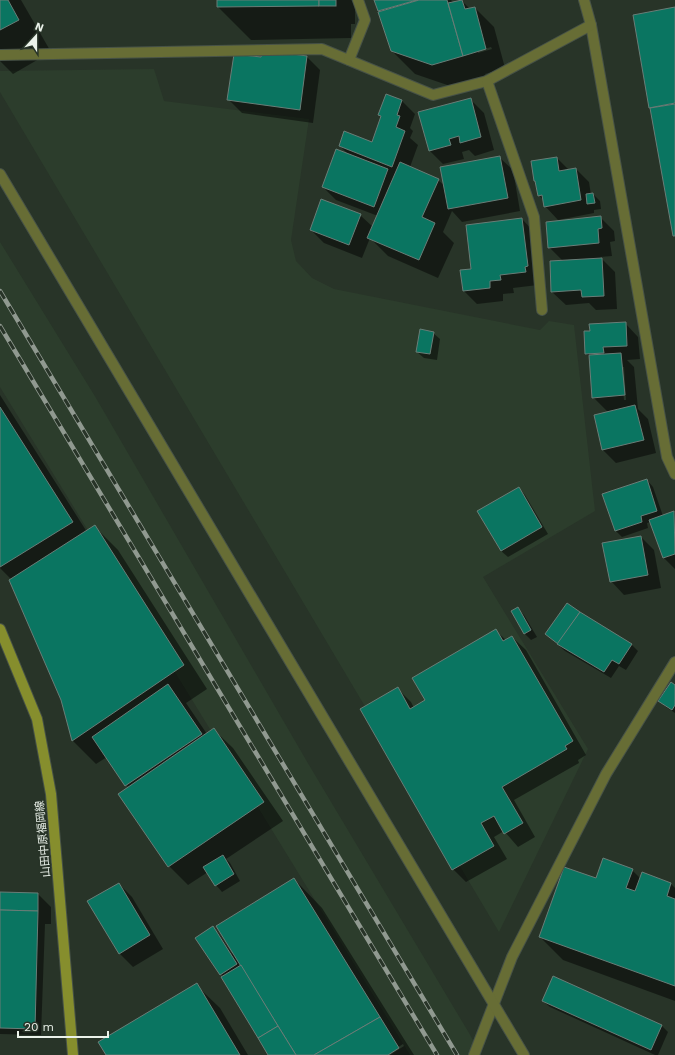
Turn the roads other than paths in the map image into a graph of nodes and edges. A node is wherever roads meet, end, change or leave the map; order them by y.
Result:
1 (358, 0) edge
2 (584, 0) edge
3 (591, 25) junction
4 (0, 55) edge
5 (349, 60) junction
6 (487, 81) junction
7 (0, 174) edge
8 (542, 310) dead end
9 (675, 474) edge
10 (0, 630) edge
11 (675, 662) edge
12 (493, 1004) junction
13 (73, 1055) edge
14 (474, 1055) edge
15 (524, 1055) edge

1 - 5 street
2 - 3 street
3 - 6 street
3 - 9 street
4 - 5 street
5 - 6 street
6 - 8 street
7 - 12 street
10 - 13 main road, 山田中原福岡線
11 - 12 street
12 - 14 street
12 - 15 street

